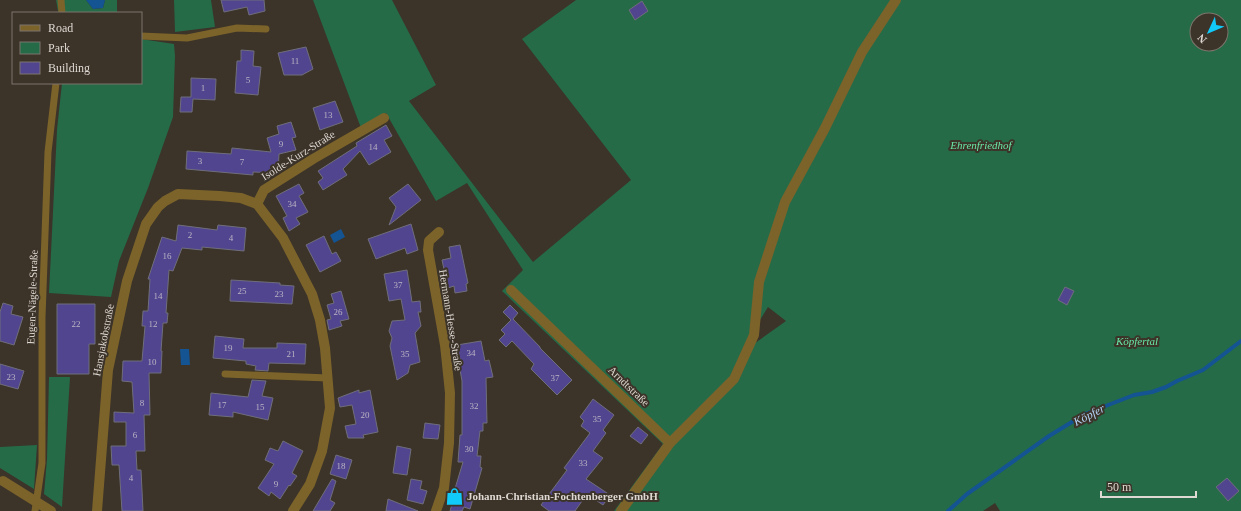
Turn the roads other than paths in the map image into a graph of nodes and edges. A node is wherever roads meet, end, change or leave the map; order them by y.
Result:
1 (61, 0) edge
2 (896, 0) edge
3 (62, 12) edge
4 (266, 29) dead end
5 (142, 36) edge
6 (56, 84) edge
7 (384, 118) dead end
8 (257, 204) junction
9 (439, 232) dead end
10 (511, 290) dead end
11 (225, 374) dead end
12 (328, 378) junction
13 (670, 443) junction
14 (3, 481) dead end
15 (35, 511) edge
16 (51, 511) edge
17 (97, 511) edge
18 (293, 511) edge
19 (436, 511) edge
20 (621, 511) edge

1 - 3 lane
2 - 13 street
4 - 5 lane
6 - 15 lane, Eugen-Nägele-Straße
7 - 8 street, Isolde-Kurz-Straße
8 - 12 street
8 - 17 street, Hansjakobstraße
9 - 19 street, Hermann-Hesse-Straße
10 - 13 street, Arndtstraße
11 - 12 lane
12 - 18 street
13 - 20 street
14 - 16 street, bridge

